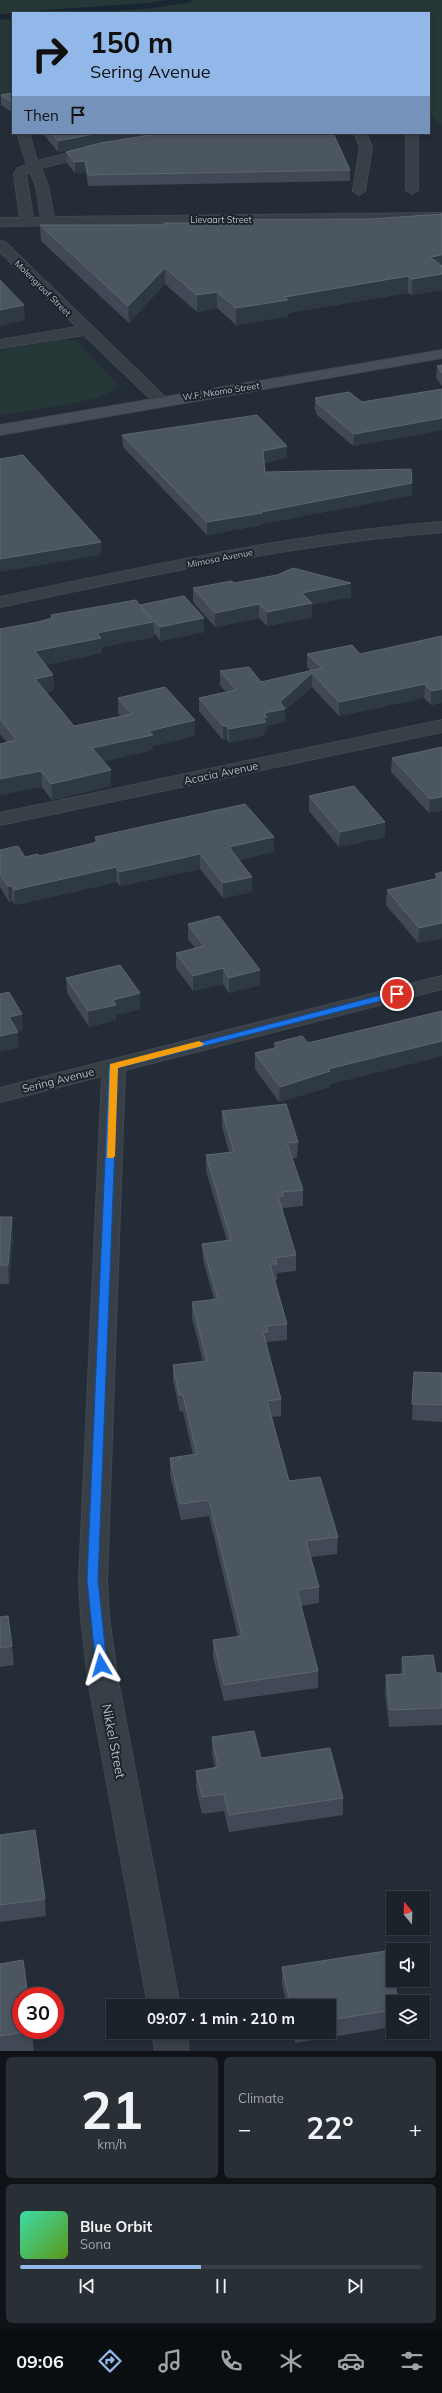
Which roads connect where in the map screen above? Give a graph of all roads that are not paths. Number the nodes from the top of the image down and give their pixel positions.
1 (23, 134) edge
2 (360, 134) edge
3 (412, 134) edge
4 (105, 149) edge
5 (35, 165) junction
6 (412, 190) dead end
7 (359, 191) dead end
8 (442, 217) edge
9 (27, 220) junction
10 (48, 220) junction
11 (0, 222) edge
12 (0, 245) edge
13 (86, 330) junction
14 (0, 344) edge
15 (442, 354) edge
16 (161, 401) junction
17 (0, 430) edge
18 (442, 527) edge
19 (0, 602) edge
20 (442, 726) edge
21 (0, 819) edge
22 (442, 982) edge
23 (114, 1066) junction
24 (0, 1095) edge
25 (163, 1999) edge
26 (170, 2039) edge
27 (172, 2051) edge

1 - 5 street
2 - 7 street
3 - 6 street
4 - 5 street
5 - 9 street
5 - 10 street
8 - 10 street, Lievaart Street
9 - 10 street, Lievaart Street
9 - 11 street, Lievaart Street
12 - 13 street, Molengraaf Street
13 - 14 street, Molengraaf Street
13 - 16 street, Molengraaf Street
15 - 16 main road, W.F. Nkomo Street
16 - 17 main road, W.F. Nkomo Street
18 - 19 street, Mimosa Avenue
20 - 21 street, Acacia Avenue
22 - 23 street, Sering Avenue
23 - 24 street, Sering Avenue
23 - 25 street, Nikkel Street
26 - 27 street

